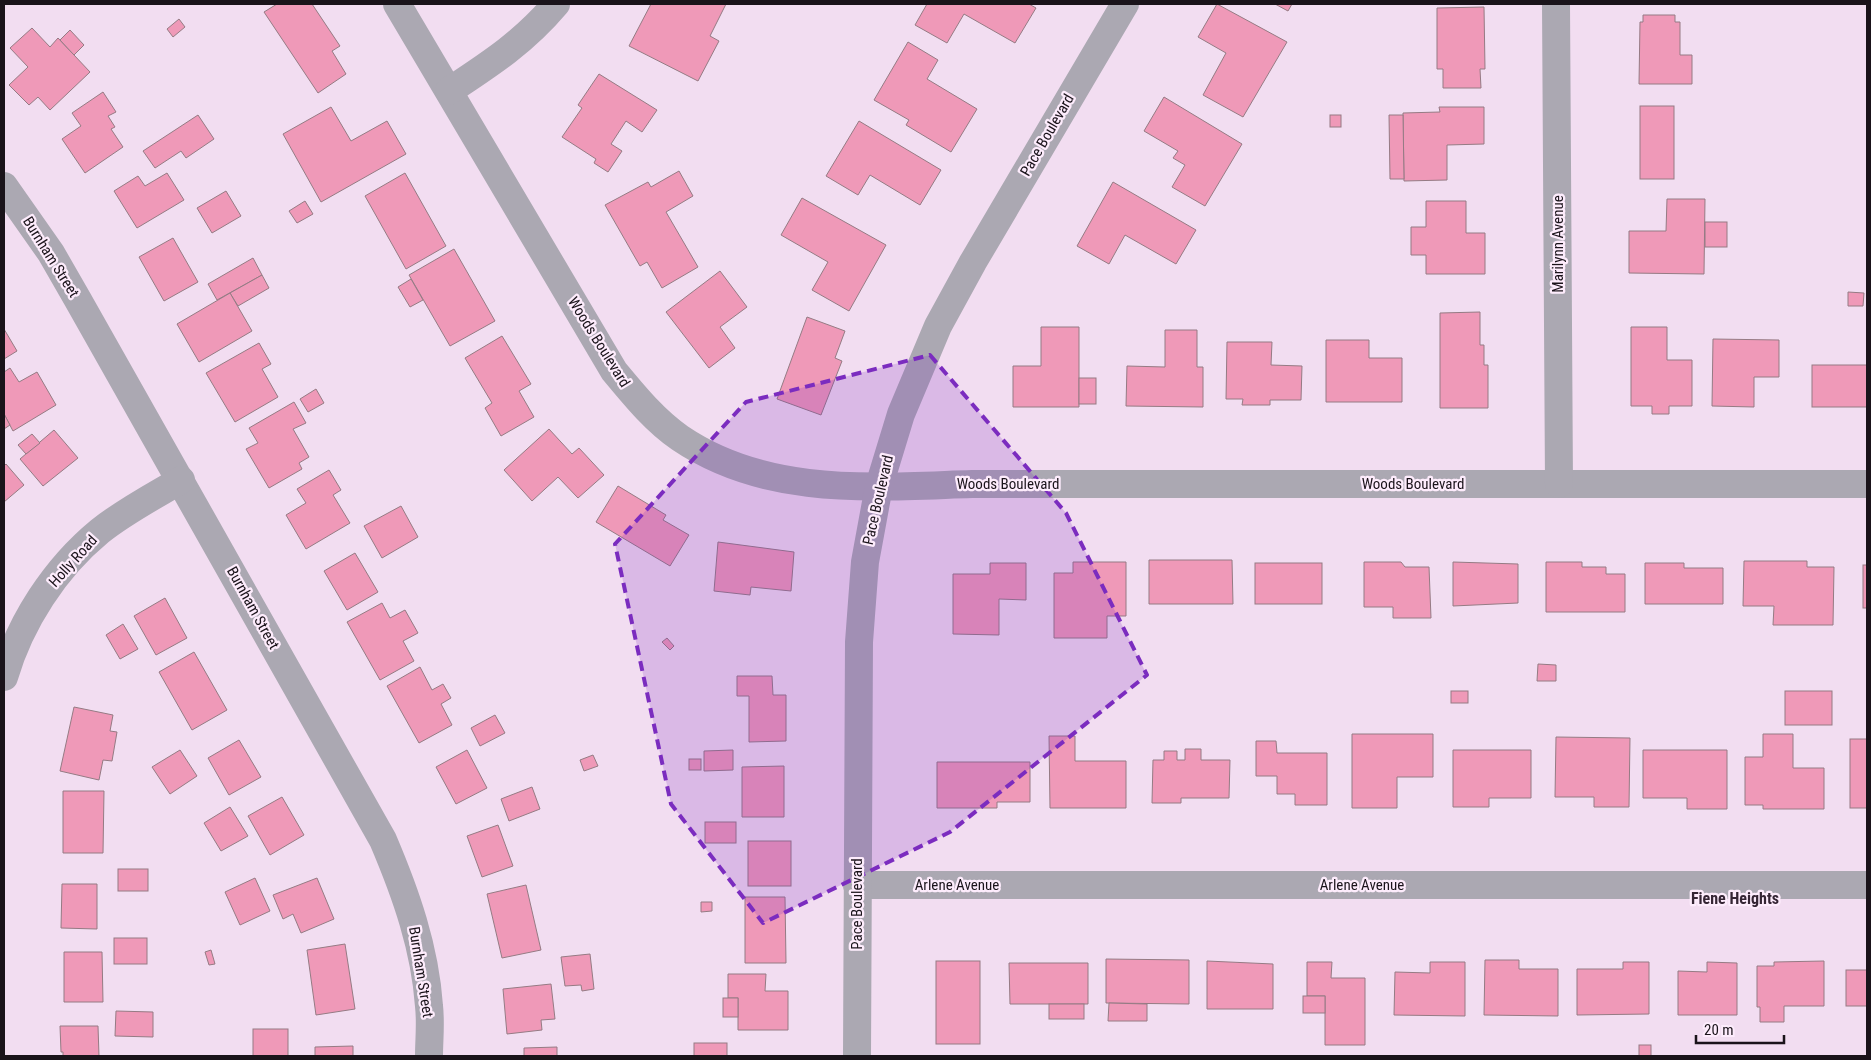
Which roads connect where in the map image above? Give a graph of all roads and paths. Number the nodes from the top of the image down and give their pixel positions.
1 (397, 4) edge
2 (556, 4) edge
3 (1125, 4) edge
4 (1556, 4) edge
5 (449, 91) junction
6 (4, 186) edge
7 (181, 480) junction
8 (1559, 484) junction
9 (1867, 484) edge
10 (879, 486) junction
11 (4, 677) edge
12 (1867, 885) edge
13 (857, 886) junction
14 (429, 1056) edge
15 (857, 1056) edge

1 - 5 street, Woods Boulevard
2 - 5 street
3 - 10 street, Pace Boulevard
4 - 8 street, Marilynn Avenue
5 - 10 street, Woods Boulevard
6 - 7 street, Burnham Street
7 - 11 street, Holly Road
7 - 14 street, Burnham Street
8 - 9 street, Woods Boulevard
8 - 10 street, Woods Boulevard
10 - 13 street, Pace Boulevard
12 - 13 street, Arlene Avenue
13 - 15 street, Pace Boulevard

